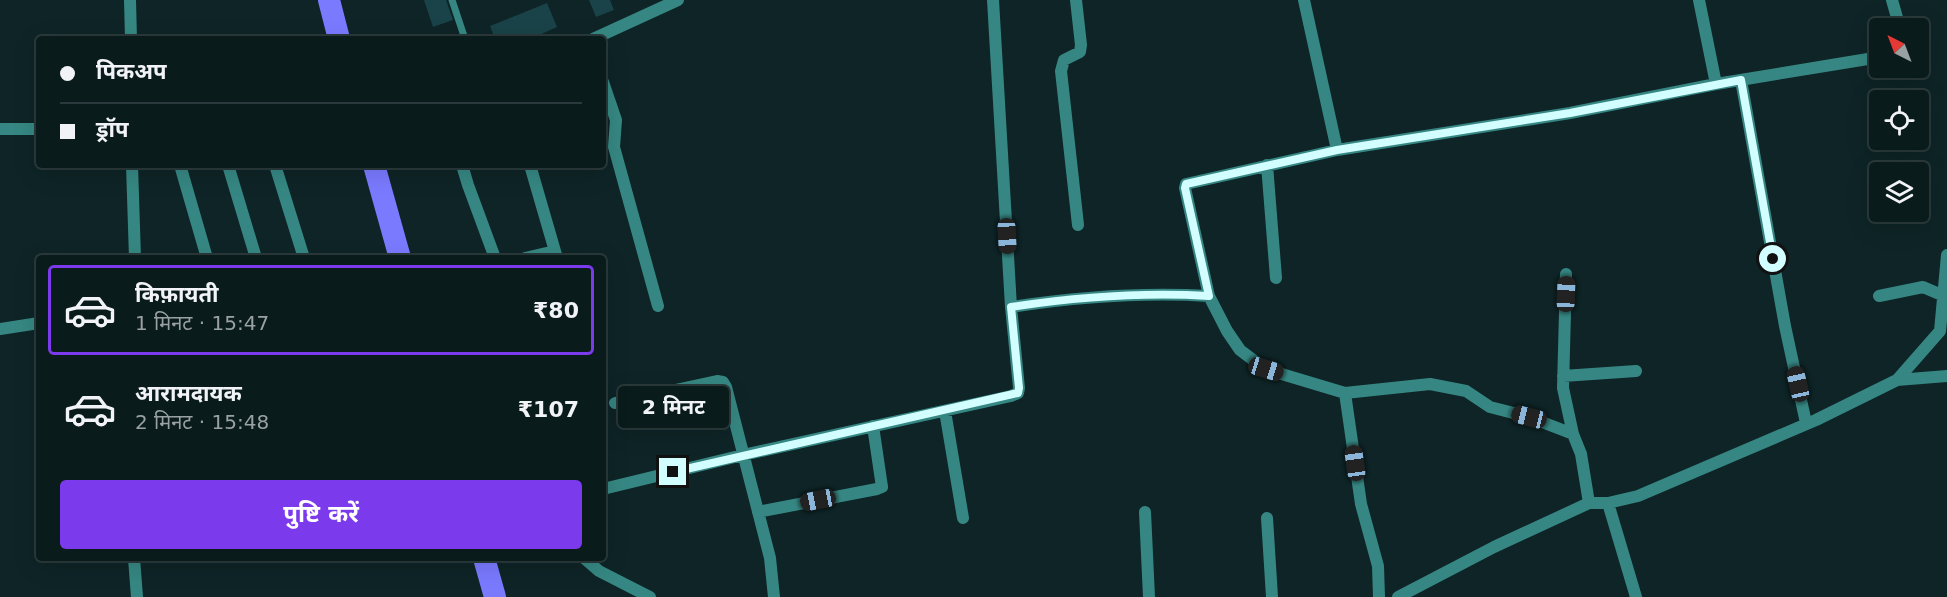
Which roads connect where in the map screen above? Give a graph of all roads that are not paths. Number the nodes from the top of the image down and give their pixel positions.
1 (130, 0) edge
2 (329, 0) edge
3 (452, 0) edge
4 (678, 0) edge
5 (993, 0) edge
6 (1076, 0) edge
7 (1304, 0) edge
8 (1699, 0) edge
9 (1892, 0) edge
10 (1897, 18) edge
11 (131, 36) edge
12 (338, 36) edge
13 (464, 36) edge
14 (600, 36) edge
15 (1869, 59) edge
16 (1741, 80) junction
17 (1716, 84) junction
18 (606, 91) edge
19 (0, 129) edge
20 (36, 129) edge
21 (1337, 150) junction
22 (1267, 165) junction
23 (132, 168) edge
24 (181, 168) edge
25 (229, 168) edge
26 (276, 168) edge
27 (375, 168) edge
28 (463, 168) edge
29 (531, 168) edge
30 (1078, 225) dead end
31 (556, 254) edge
32 (135, 255) edge
33 (206, 255) edge
34 (255, 255) edge
35 (303, 255) edge
36 (399, 255) edge
37 (494, 255) edge
38 (1947, 255) edge
39 (1566, 274) dead end
40 (1276, 278) dead end
41 (1209, 296) junction
42 (1879, 296) dead end
43 (1944, 296) junction
44 (658, 306) dead end
45 (1011, 307) junction
46 (36, 323) edge
47 (0, 329) edge
48 (1636, 371) dead end
49 (1563, 376) junction
50 (1947, 376) edge
51 (1897, 380) junction
52 (1345, 393) junction
53 (615, 403) dead end
54 (945, 411) junction
55 (1806, 423) junction
56 (873, 426) junction
57 (1574, 434) junction
58 (742, 455) junction
59 (606, 488) edge
60 (1589, 503) junction
61 (1608, 503) junction
62 (758, 512) junction
63 (1145, 512) dead end
64 (963, 518) dead end
65 (1267, 518) dead end
66 (134, 561) edge
67 (485, 561) edge
68 (587, 561) edge
69 (645, 596) edge
70 (137, 597) edge
71 (495, 597) edge
72 (774, 597) edge
73 (1149, 597) edge
74 (1272, 597) edge
75 (1379, 597) edge
76 (1398, 597) edge
77 (1636, 597) edge

1 - 11 street
2 - 12 highway
3 - 13 lane
4 - 14 street
5 - 45 street
6 - 30 street
7 - 21 street
8 - 17 street
9 - 10 street
15 - 16 street
16 - 17 street
16 - 55 street
17 - 21 street
18 - 44 street
19 - 20 street
21 - 22 street
22 - 40 street
22 - 41 street
23 - 32 street
24 - 33 street
25 - 34 street
26 - 35 street
27 - 36 highway
28 - 37 street
29 - 31 street
38 - 43 street
39 - 49 street
41 - 45 street
41 - 52 street
42 - 43 street
43 - 51 street
45 - 54 street
46 - 47 street
48 - 49 street
49 - 57 street
50 - 51 street
51 - 55 street
52 - 57 street
52 - 75 street
53 - 58 street
54 - 56 street
54 - 64 street
55 - 61 street
56 - 58 street
56 - 62 street
57 - 60 street
58 - 59 street
58 - 62 street
60 - 61 street
60 - 76 street
61 - 77 street
62 - 72 street
63 - 73 street
65 - 74 street
66 - 70 street
67 - 71 highway
68 - 69 street

